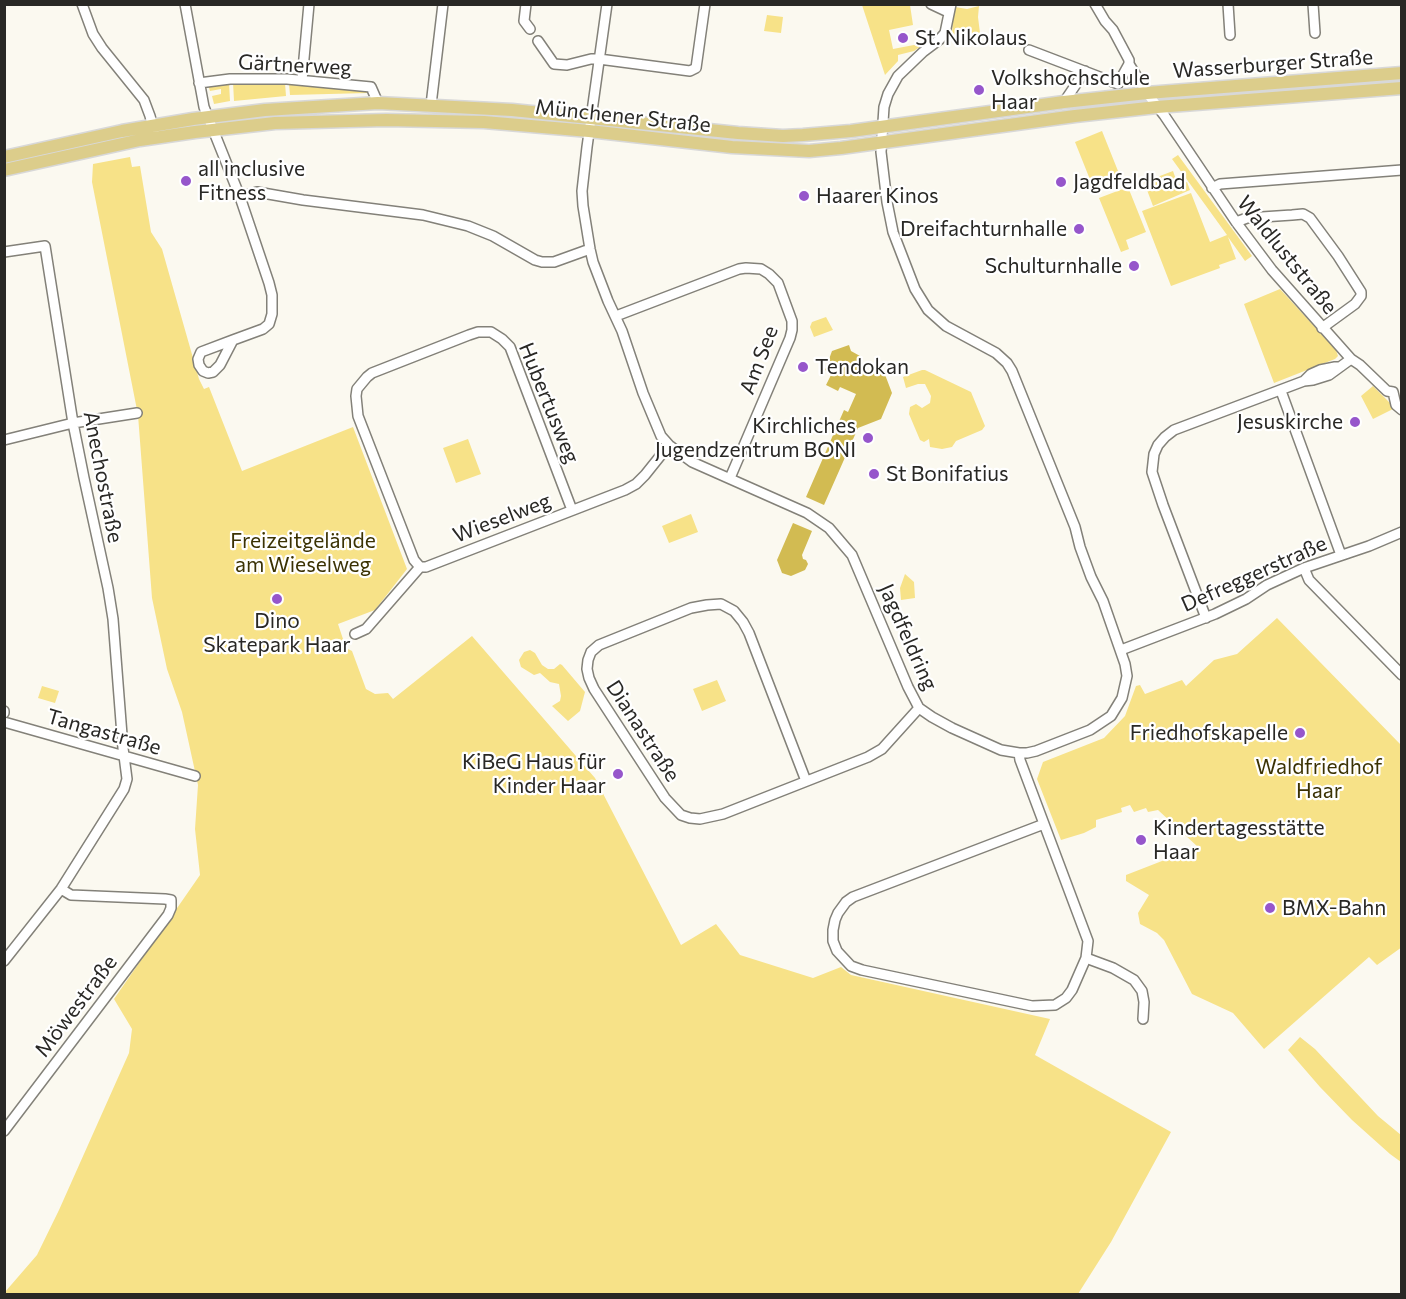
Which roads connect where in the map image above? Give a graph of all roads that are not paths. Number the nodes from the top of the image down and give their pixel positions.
1 (82, 4) edge
2 (185, 4) edge
3 (309, 4) edge
4 (443, 4) edge
5 (526, 4) edge
6 (608, 4) edge
7 (705, 4) edge
8 (931, 4) edge
9 (1095, 4) edge
10 (1228, 4) edge
11 (1313, 4) edge
12 (949, 8) edge
13 (530, 29) dead end
14 (1315, 33) dead end
15 (1230, 35) dead end
16 (538, 40) dead end
17 (1029, 50) dead end
18 (599, 59) junction
19 (1129, 64) junction
20 (1085, 71) junction
21 (1401, 73) edge
22 (302, 80) junction
23 (199, 83) junction
24 (1401, 88) edge
25 (1119, 90) junction
26 (1147, 93) junction
27 (1064, 102) junction
28 (378, 103) junction
29 (431, 105) junction
30 (1157, 107) junction
31 (591, 117) junction
32 (211, 123) junction
33 (883, 127) junction
34 (589, 131) junction
35 (154, 132) junction
36 (881, 142) junction
37 (84, 146) junction
38 (4, 157) edge
39 (4, 170) edge
40 (1401, 170) edge
41 (1212, 188) junction
42 (240, 196) junction
43 (1236, 222) junction
44 (590, 249) junction
45 (4, 252) edge
46 (616, 316) junction
47 (1322, 328) junction
48 (233, 340) dead end
49 (1351, 359) junction
50 (1281, 391) junction
51 (1397, 391) edge
52 (1401, 410) edge
53 (137, 413) dead end
54 (73, 423) junction
55 (4, 440) edge
56 (669, 445) junction
57 (730, 478) junction
58 (572, 510) junction
59 (1401, 532) edge
60 (1341, 555) junction
61 (420, 567) junction
62 (1304, 568) junction
63 (1206, 618) junction
64 (355, 634) dead end
65 (1121, 650) junction
66 (1401, 675) edge
67 (920, 708) junction
68 (4, 722) edge
69 (1019, 753) junction
70 (124, 757) junction
71 (195, 776) dead end
72 (806, 781) junction
73 (1044, 824) junction
74 (61, 889) junction
75 (1086, 958) junction
76 (4, 961) edge
77 (1143, 1019) dead end
78 (4, 1131) edge

1 - 35 street
2 - 23 street
3 - 22 street
4 - 29 street
5 - 13 street
6 - 18 street, Jagdfeldring
7 - 18 street
8 - 12 street
9 - 19 street, Waldluststraße
10 - 15 street
11 - 14 street
12 - 33 street, Jagdfeldring
16 - 18 street
17 - 20 street
18 - 31 street, Jagdfeldring
19 - 25 street
19 - 26 street, Waldluststraße
20 - 25 street
20 - 27 street
21 - 26 main road, Wasserburger Straße
22 - 23 street, Gärtnerweg
22 - 28 street, Gärtnerweg
23 - 32 street
24 - 30 main road, Wasserburger Straße
25 - 26 main road, Münchener Straße
25 - 27 main road, Münchener Straße
26 - 30 street, Waldluststraße
27 - 33 main road, Münchener Straße
28 - 29 main road, Münchener Straße
28 - 32 main road, Münchener Straße
29 - 31 main road, Münchener Straße
30 - 36 main road, Münchener Straße
30 - 41 street, Waldluststraße
31 - 33 main road, Münchener Straße
31 - 34 street, Jagdfeldring
32 - 34 main road, Münchener Straße
32 - 35 main road, Münchener Straße
32 - 42 street
33 - 36 street, Jagdfeldring
34 - 36 main road, Münchener Straße
34 - 44 street, Jagdfeldring
35 - 37 main road, Münchener Straße
36 - 65 street, Jagdfeldring
37 - 38 main road
37 - 39 main road
40 - 41 street
41 - 43 street, Waldluststraße
42 - 44 street
42 - 48 street
43 - 47 street, Waldluststraße
43 - 47 street
44 - 46 street, Jagdfeldring
45 - 54 street, Anechostraße
46 - 56 street, Jagdfeldring
46 - 57 street, Am See
47 - 49 street, Waldluststraße
49 - 50 street
49 - 51 street, Waldluststraße
50 - 60 street
50 - 63 street
51 - 52 street, Waldluststraße
53 - 54 street
54 - 55 street
54 - 70 street, Anechostraße
56 - 57 street, Jagdfeldring
56 - 58 street, Wieselweg
57 - 67 street, Jagdfeldring
58 - 61 street, Wieselweg
58 - 61 street, Hubertusweg
59 - 60 street, Defreggerstraße
60 - 62 street, Defreggerstraße
61 - 64 street
62 - 63 street, Defreggerstraße
62 - 66 street
63 - 65 street, Defreggerstraße
65 - 69 street, Jagdfeldring
67 - 69 street, Jagdfeldring
67 - 72 street, Dianastraße
68 - 70 street, Tangastraße
69 - 73 street
70 - 71 street, Tangastraße
70 - 74 street, Anechostraße
72 - 72 street, Dianastraße
73 - 75 street
73 - 75 street
74 - 76 street, Anechostraße
74 - 78 street, Möwestraße
75 - 77 street

